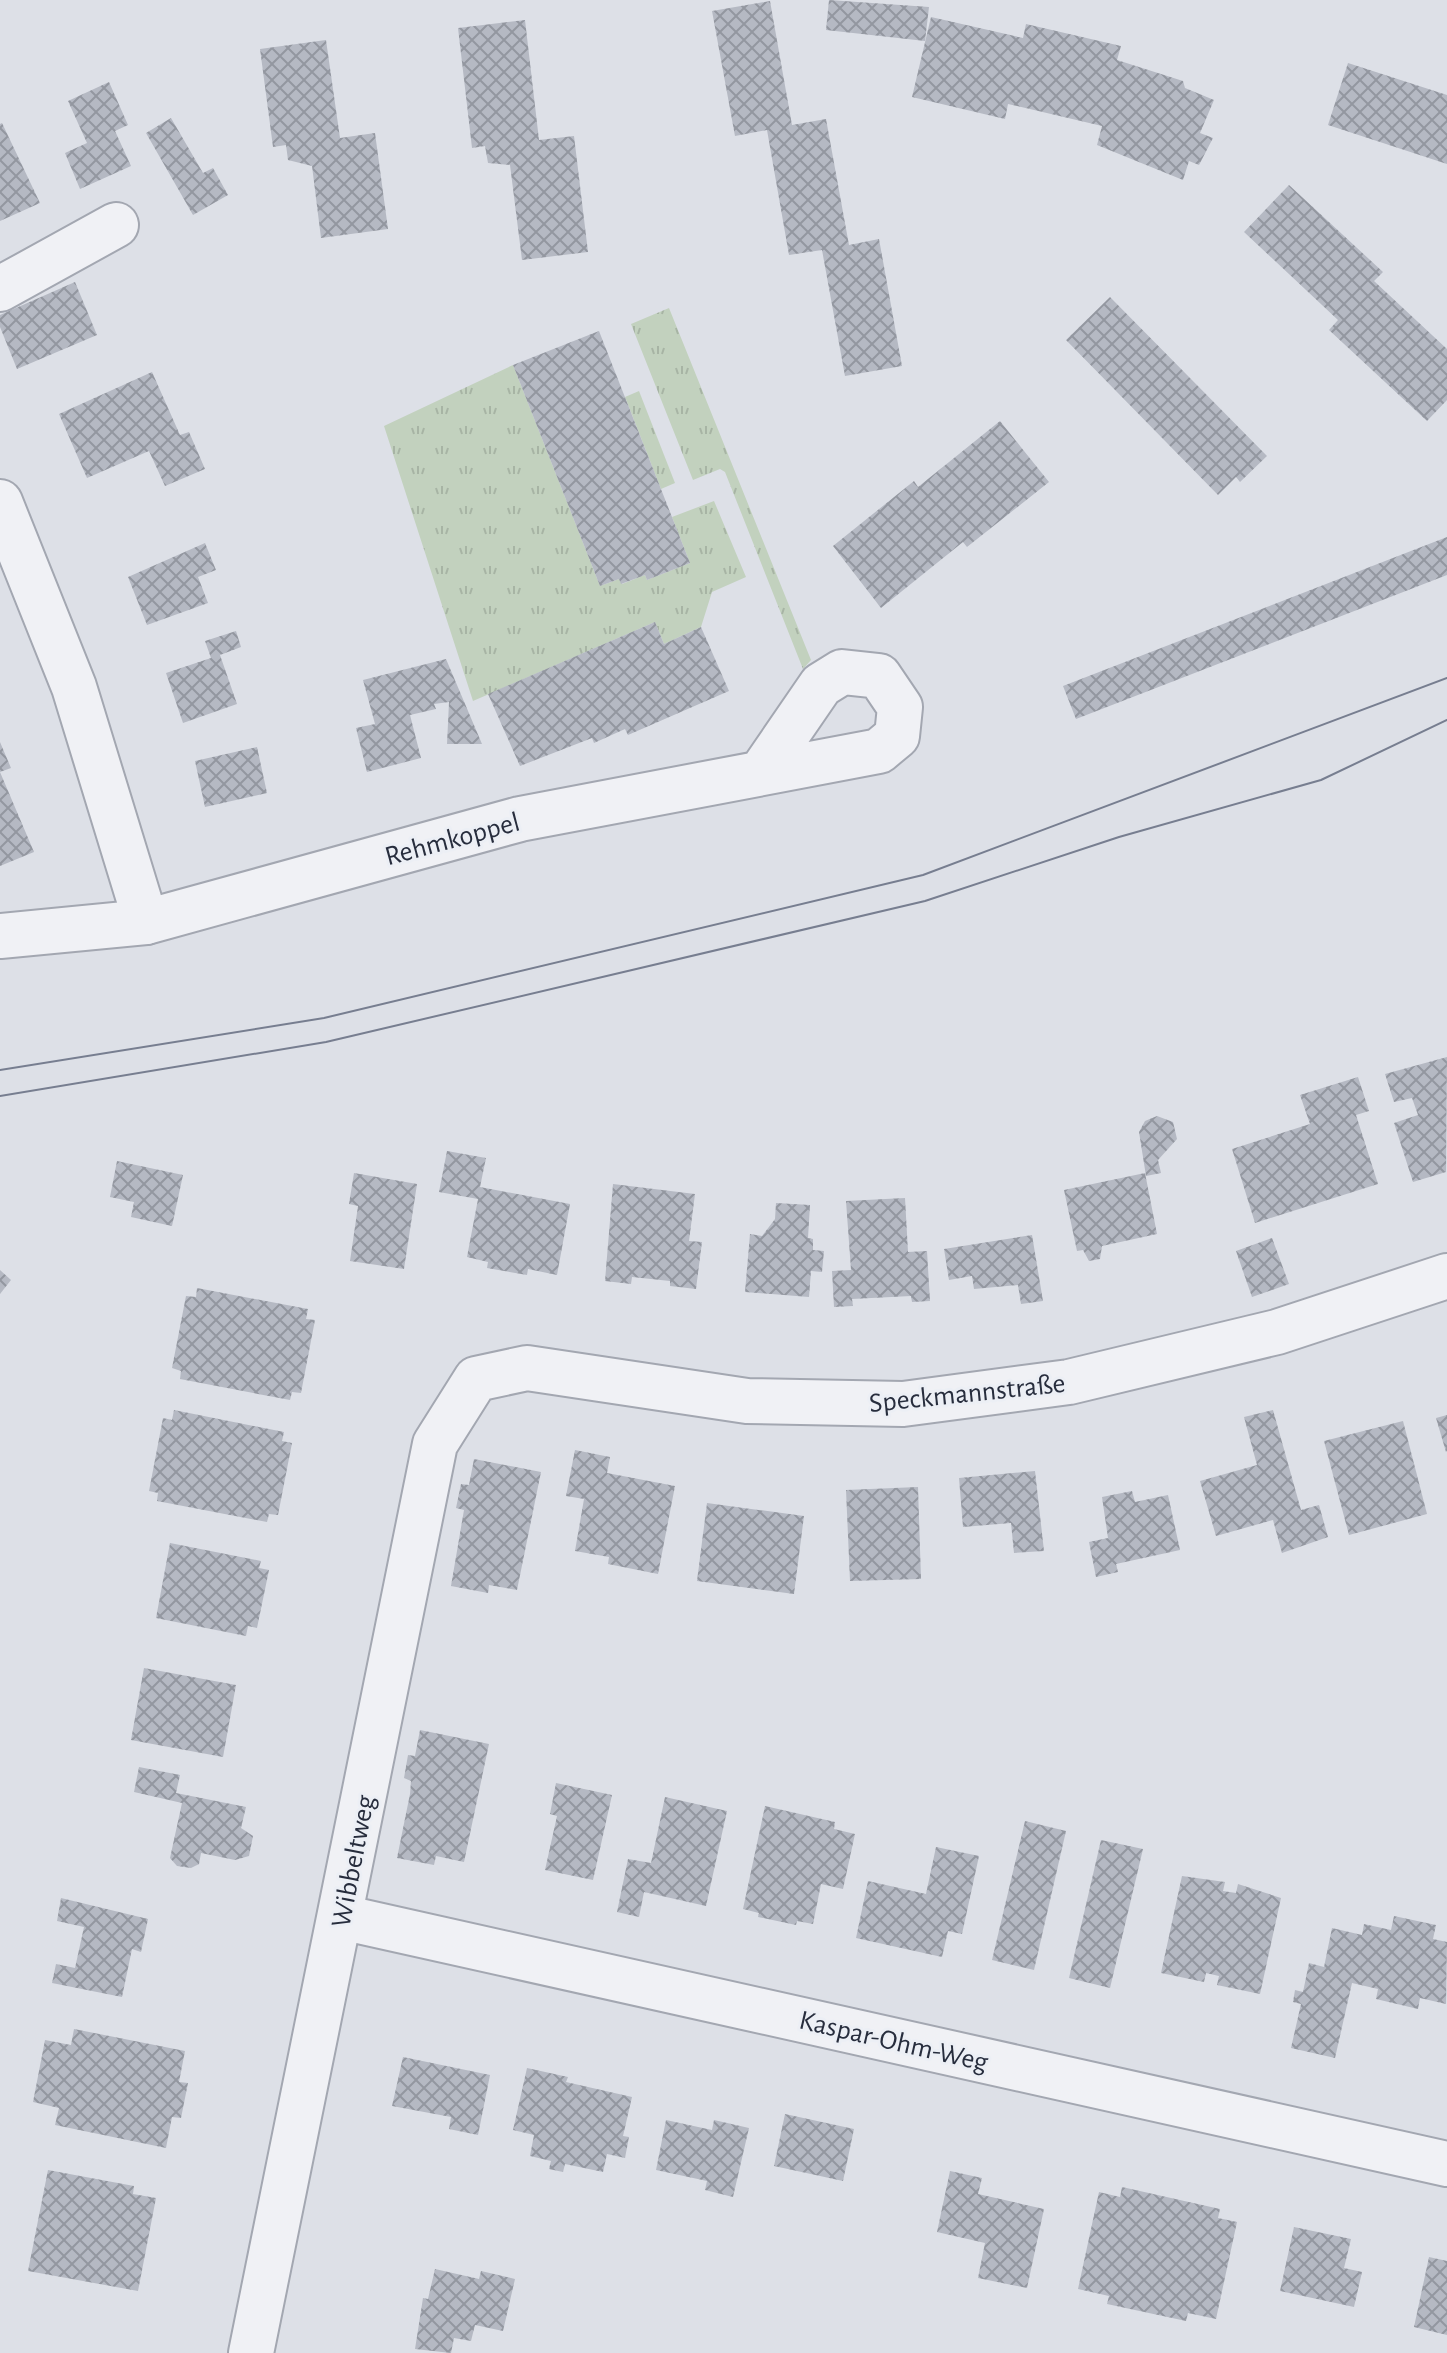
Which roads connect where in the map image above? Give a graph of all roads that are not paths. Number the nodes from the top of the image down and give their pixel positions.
1 (116, 225) dead end
2 (0, 289) edge
3 (0, 502) edge
4 (762, 771) dead end
5 (146, 922) junction
6 (0, 936) edge
7 (1447, 1276) edge
8 (476, 1379) joint
9 (341, 1917) junction
10 (1447, 2164) edge
11 (251, 2353) edge

1 - 2 street
3 - 5 street
4 - 5 street, Rehmkoppel
5 - 6 street, Rehmkoppel
7 - 8 street, Speckmannstraße
8 - 9 street, Wibbeltweg
9 - 10 street, Kaspar-Ohm-Weg
9 - 11 street, Wibbeltweg

